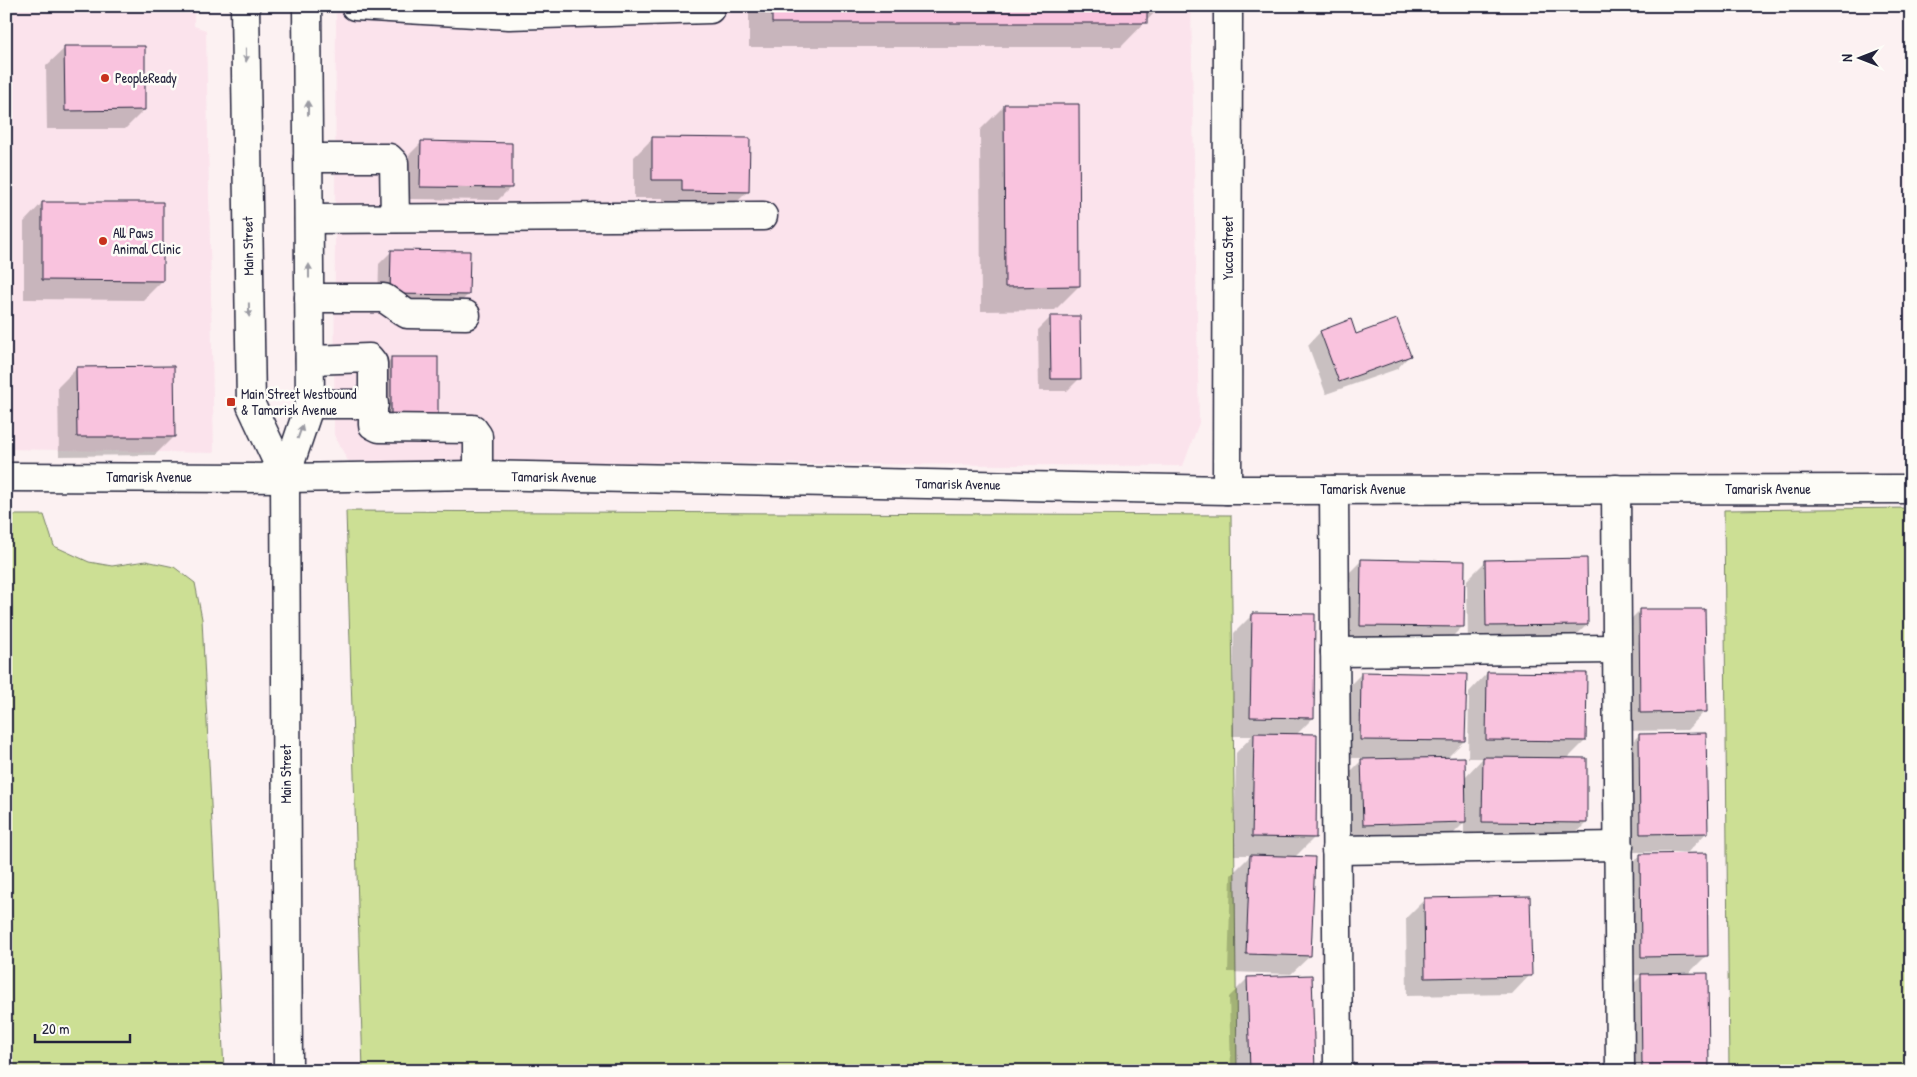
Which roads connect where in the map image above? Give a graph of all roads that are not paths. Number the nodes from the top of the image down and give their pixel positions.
1 (245, 6) edge
2 (307, 6) edge
3 (355, 6) edge
4 (1228, 6) edge
5 (710, 9) dead end
6 (308, 158) junction
7 (763, 216) dead end
8 (309, 218) junction
9 (395, 218) junction
10 (310, 298) junction
11 (466, 315) dead end
12 (310, 360) junction
13 (310, 404) junction
14 (374, 404) junction
15 (478, 475) junction
16 (6, 477) edge
17 (285, 478) junction
18 (1616, 489) junction
19 (1911, 489) edge
20 (1227, 490) junction
21 (1334, 490) junction
22 (1617, 649) junction
23 (1335, 652) junction
24 (1619, 846) junction
25 (1336, 850) junction
26 (288, 1071) edge
27 (1338, 1071) edge
28 (1620, 1071) edge

1 -> 17 street, Main Street
6 -> 2 street, Main Street
3 - 5 street
4 - 20 street, Yucca Street
6 - 8 street, Main Street
6 - 9 street
7 - 9 street
8 - 9 street
10 -> 8 street, Main Street
10 - 11 street
10 - 12 street, Main Street
12 - 13 street, Main Street
12 - 14 street
13 - 14 street
17 -> 13 street, Main Street
14 - 15 street
15 - 17 street, Tamarisk Avenue
15 - 20 street, Tamarisk Avenue
16 - 17 street, Tamarisk Avenue
17 - 26 street, Main Street
18 - 19 street, Tamarisk Avenue
18 - 21 street, Tamarisk Avenue
18 - 22 street
20 - 21 street, Tamarisk Avenue
21 - 23 street
22 - 23 street
22 - 24 street
23 - 25 street
24 - 25 street
24 - 28 street
25 - 27 street

